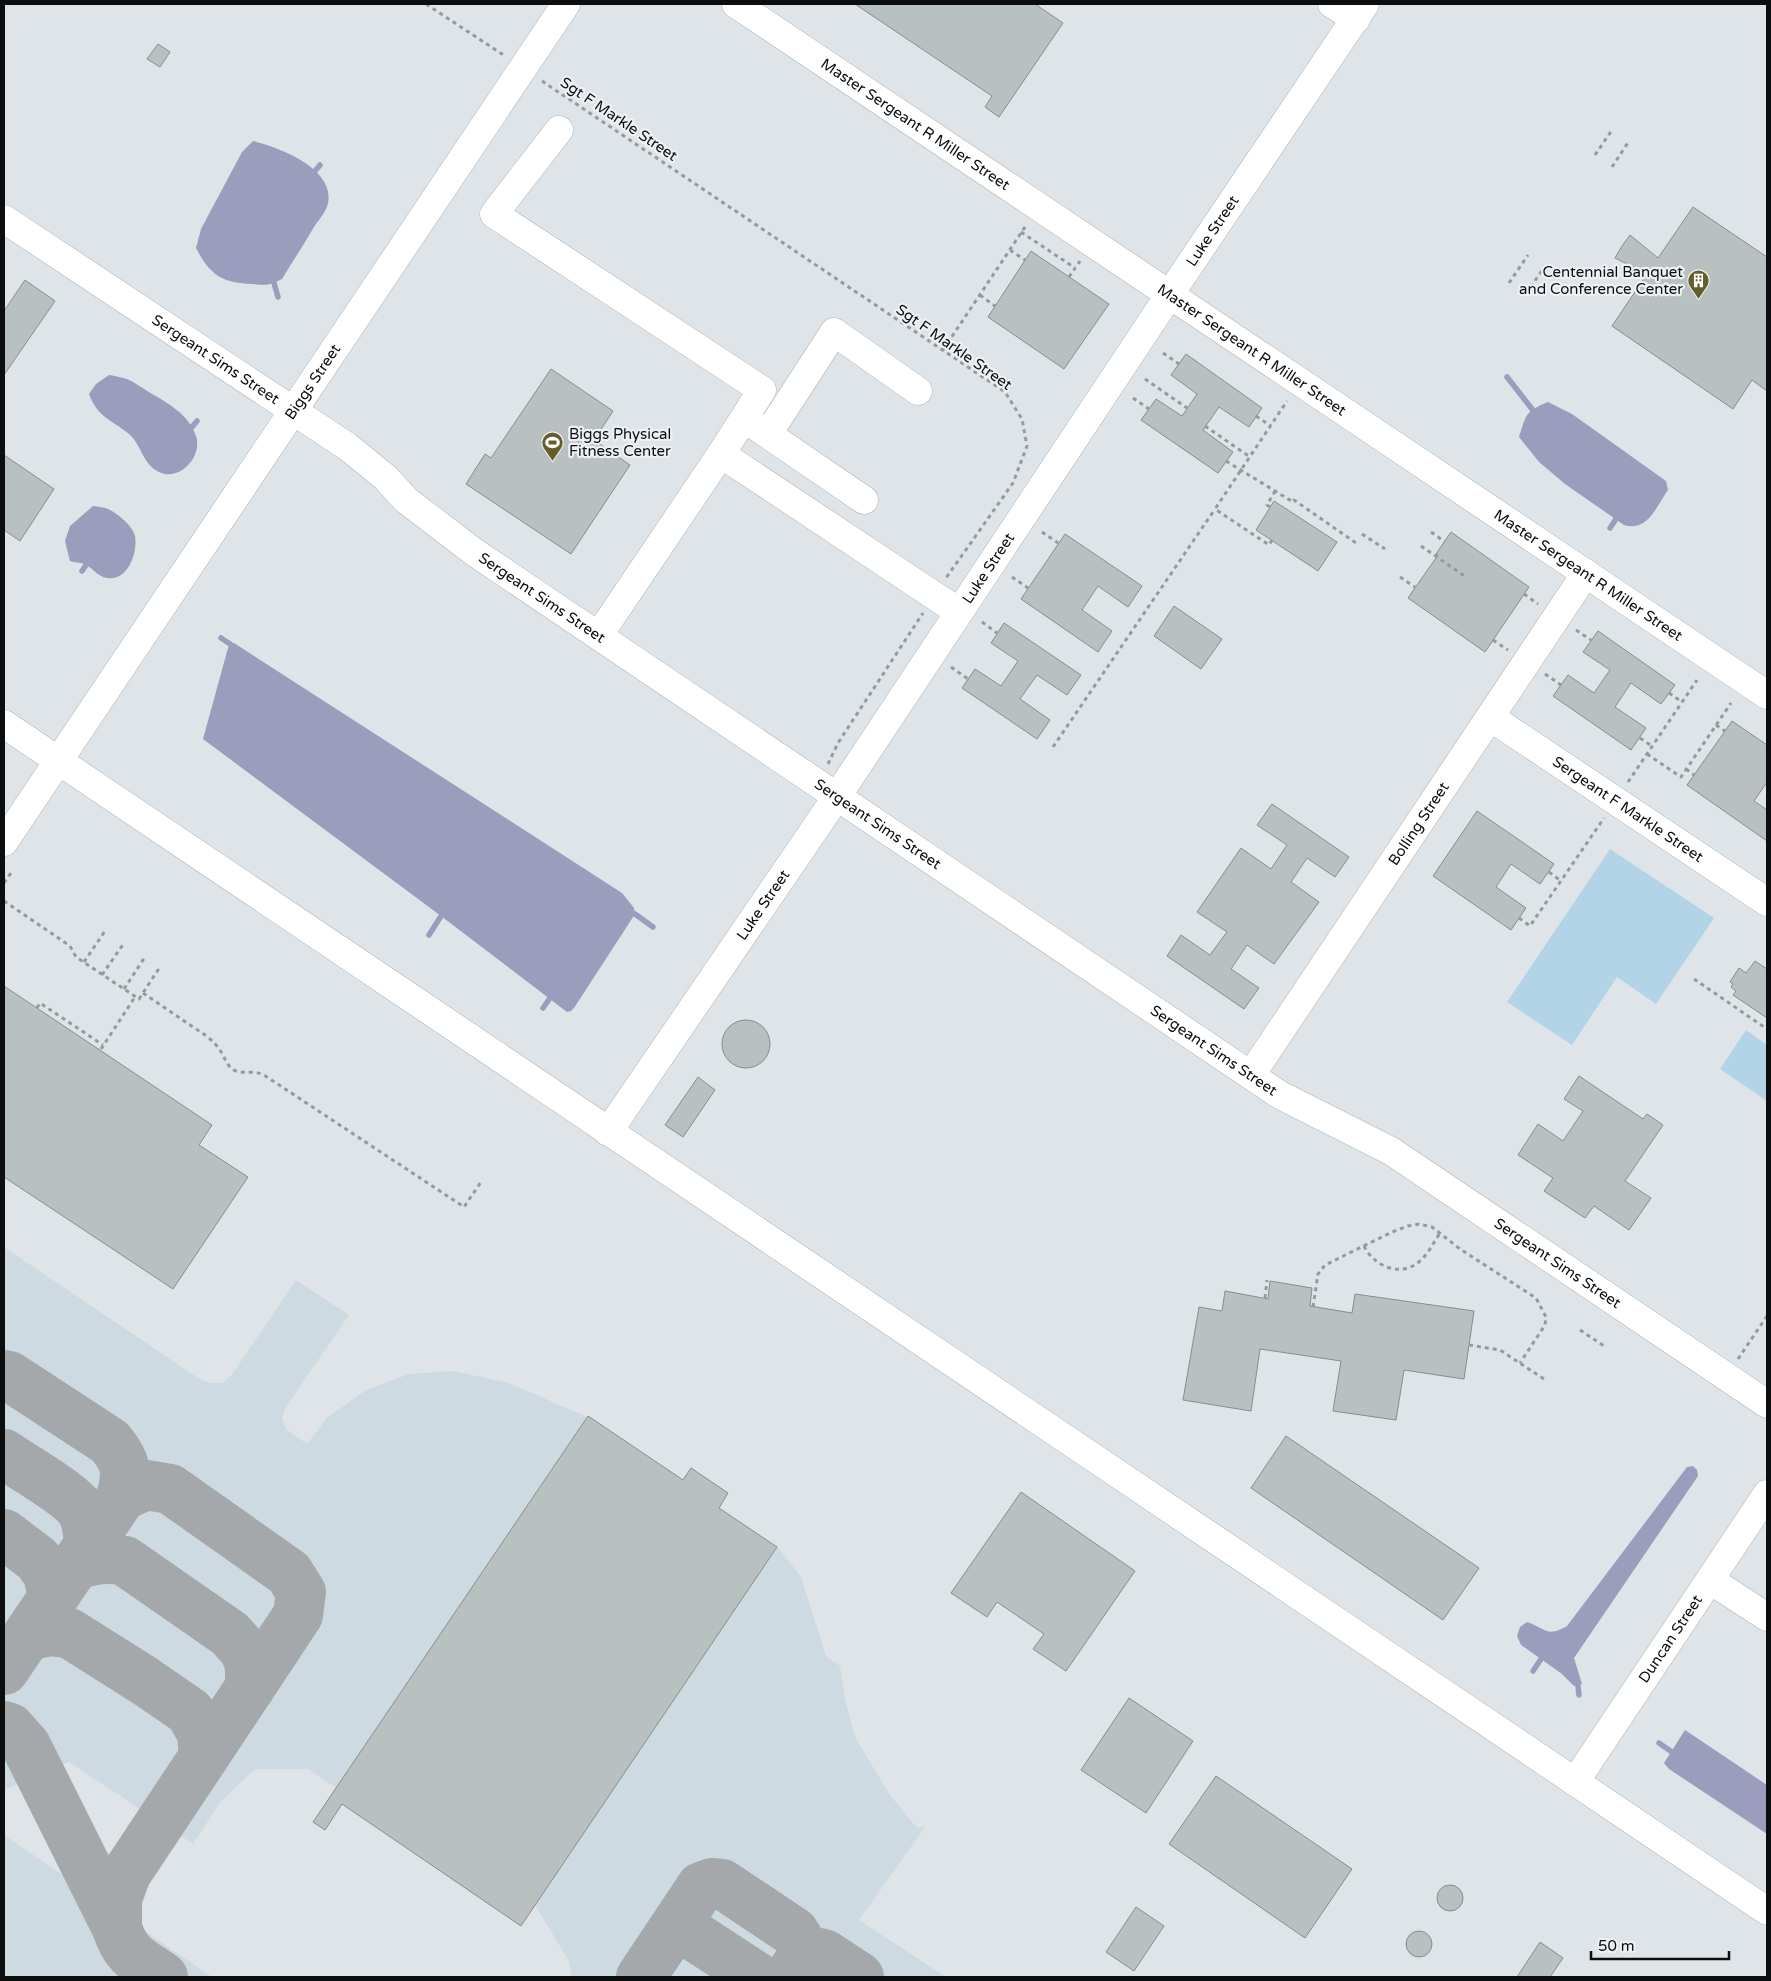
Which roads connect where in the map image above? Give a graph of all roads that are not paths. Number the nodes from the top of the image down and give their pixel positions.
1 (566, 4) edge
2 (736, 4) edge
3 (1332, 4) edge
4 (1361, 11) edge
5 (559, 130) dead end
6 (4, 219) edge
7 (1170, 294) junction
8 (918, 391) dead end
9 (294, 411) junction
10 (744, 418) junction
11 (768, 434) junction
12 (721, 454) junction
13 (864, 500) dead end
14 (1586, 573) junction
15 (970, 617) junction
16 (599, 636) junction
17 (1767, 695) edge
18 (1490, 717) junction
19 (4, 724) edge
20 (58, 761) junction
21 (828, 788) junction
22 (4, 842) edge
23 (1767, 902) edge
24 (1251, 1075) junction
25 (608, 1132) junction
26 (1767, 1404) edge
27 (1767, 1494) edge
28 (1710, 1580) junction
29 (1767, 1617) edge
30 (1575, 1782) junction
31 (1767, 1911) edge

1 - 9 street, Biggs Street
2 - 7 street, Master Sergeant R Miller Street
3 - 4 street
4 - 7 street, Luke Street
5 - 10 street
6 - 9 street, Sergeant Sims Street
7 - 14 street, Master Sergeant R Miller Street
7 - 15 street, Luke Street
8 - 11 street
9 - 16 street, Sergeant Sims Street
9 - 20 street, Biggs Street
10 - 11 street
10 - 12 street
11 - 13 street
12 - 15 street
12 - 16 street
14 - 17 street, Master Sergeant R Miller Street
14 - 18 street, Bolling Street
15 - 21 street, Luke Street
16 - 21 street, Sergeant Sims Street
18 - 23 street, Sergeant F Markle Street
18 - 24 street, Bolling Street
19 - 20 street
20 - 22 street, Biggs Street
20 - 25 street
21 - 24 street, Sergeant Sims Street
21 - 25 street, Luke Street
24 - 26 street, Sergeant Sims Street
25 - 30 street
27 - 28 street, Duncan Street
28 - 29 street
28 - 30 street, Duncan Street
30 - 31 street

